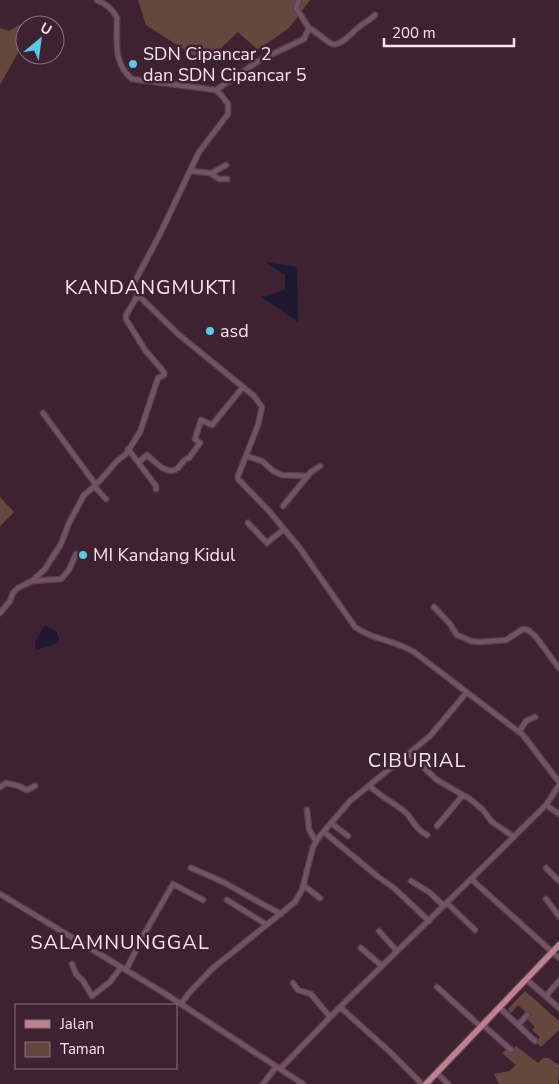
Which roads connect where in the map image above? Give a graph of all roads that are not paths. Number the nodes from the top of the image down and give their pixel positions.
1 (97, 0) edge
2 (299, 0) edge
3 (375, 15) dead end
4 (309, 28) junction
5 (216, 90) junction
6 (226, 165) dead end
7 (190, 171) junction
8 (212, 174) junction
9 (226, 180) dead end
10 (138, 295) junction
11 (243, 387) junction
12 (43, 413) dead end
13 (128, 449) junction
14 (246, 456) junction
15 (139, 462) junction
16 (320, 466) dead end
17 (308, 476) junction
18 (95, 486) junction
19 (156, 489) dead end
20 (106, 499) dead end
21 (283, 506) dead end
22 (248, 523) dead end
23 (284, 529) junction
24 (76, 554) dead end
25 (32, 581) junction
26 (434, 607) dead end
27 (0, 613) edge
28 (559, 668) edge
29 (467, 692) junction
30 (535, 717) dead end
31 (519, 732) junction
32 (410, 754) junction
33 (559, 784) edge
34 (35, 786) dead end
35 (370, 786) junction
36 (0, 788) edge
37 (463, 795) junction
38 (546, 805) junction
39 (307, 810) dead end
40 (559, 814) edge
41 (331, 823) junction
42 (437, 826) dead end
43 (324, 832) junction
44 (427, 835) dead end
45 (348, 836) dead end
46 (514, 837) junction
47 (316, 842) junction
48 (191, 868) dead end
49 (546, 868) dead end
50 (471, 879) junction
51 (411, 881) dead end
52 (559, 881) edge
53 (303, 885) junction
54 (0, 894) edge
55 (320, 898) dead end
56 (546, 899) dead end
57 (203, 900) dead end
58 (227, 900) dead end
59 (446, 904) junction
60 (281, 914) junction
61 (559, 916) edge
62 (429, 921) junction
63 (267, 925) junction
64 (475, 930) dead end
65 (379, 931) dead end
66 (559, 945) edge
67 (361, 948) dead end
68 (397, 951) junction
69 (553, 952) junction
70 (559, 958) edge
71 (72, 964) dead end
72 (382, 966) junction
73 (121, 967) junction
74 (126, 970) junction
75 (527, 980) junction
76 (559, 981) edge
77 (293, 983) dead end
78 (437, 988) dead end
79 (546, 996) junction
80 (181, 1004) junction
81 (340, 1007) junction
82 (500, 1008) junction
83 (559, 1008) edge
84 (527, 1015) dead end
85 (330, 1017) junction
86 (518, 1025) junction
87 (482, 1026) junction
88 (535, 1041) dead end
89 (511, 1050) dead end
90 (278, 1068) junction
91 (437, 1073) junction
92 (263, 1084) edge
93 (303, 1084) edge
94 (422, 1084) edge
95 (426, 1084) edge
96 (448, 1084) edge

1 - 5 street
2 - 4 street
3 - 4 street
4 - 5 street
5 - 7 street
6 - 8 street
7 - 8 street
7 - 10 street
8 - 9 street
10 - 11 street
10 - 13 street
11 - 14 street
11 - 15 street
12 - 18 street
13 - 15 street
13 - 18 street
14 - 17 street
14 - 23 street
15 - 19 street
16 - 17 street
17 - 21 street
18 - 20 street
18 - 25 street
22 - 23 street
23 - 29 street
24 - 25 street
25 - 27 street
26 - 28 street
29 - 31 street
29 - 32 street
30 - 31 street
31 - 33 street
32 - 35 street
32 - 37 street
33 - 38 street
34 - 36 street
35 - 41 street
35 - 44 street
37 - 42 street
37 - 46 street
38 - 40 street
38 - 46 street
39 - 47 street
41 - 43 street
41 - 45 street
43 - 47 street
43 - 62 street
46 - 50 street
47 - 53 street
48 - 60 street
49 - 52 street
50 - 59 street
50 - 69 street
51 - 59 street
53 - 55 street
53 - 60 street
54 - 73 street
56 - 61 street
57 - 74 street
58 - 63 street
59 - 62 street
59 - 64 street
60 - 63 street
62 - 68 street
63 - 80 street
65 - 68 street
66 - 69 main road
67 - 72 street
68 - 72 street
69 - 70 street
69 - 75 main road
71 - 73 street
72 - 81 street
73 - 74 street
74 - 80 street
75 - 79 street
75 - 82 main road
76 - 79 street
77 - 85 street
78 - 87 street
79 - 83 street
80 - 90 street
81 - 85 street
81 - 94 street
82 - 86 street
82 - 87 main road
84 - 86 street
85 - 90 street
86 - 88 street
87 - 89 street
87 - 91 main road
90 - 92 street
90 - 93 street
91 - 95 main road
91 - 96 street

